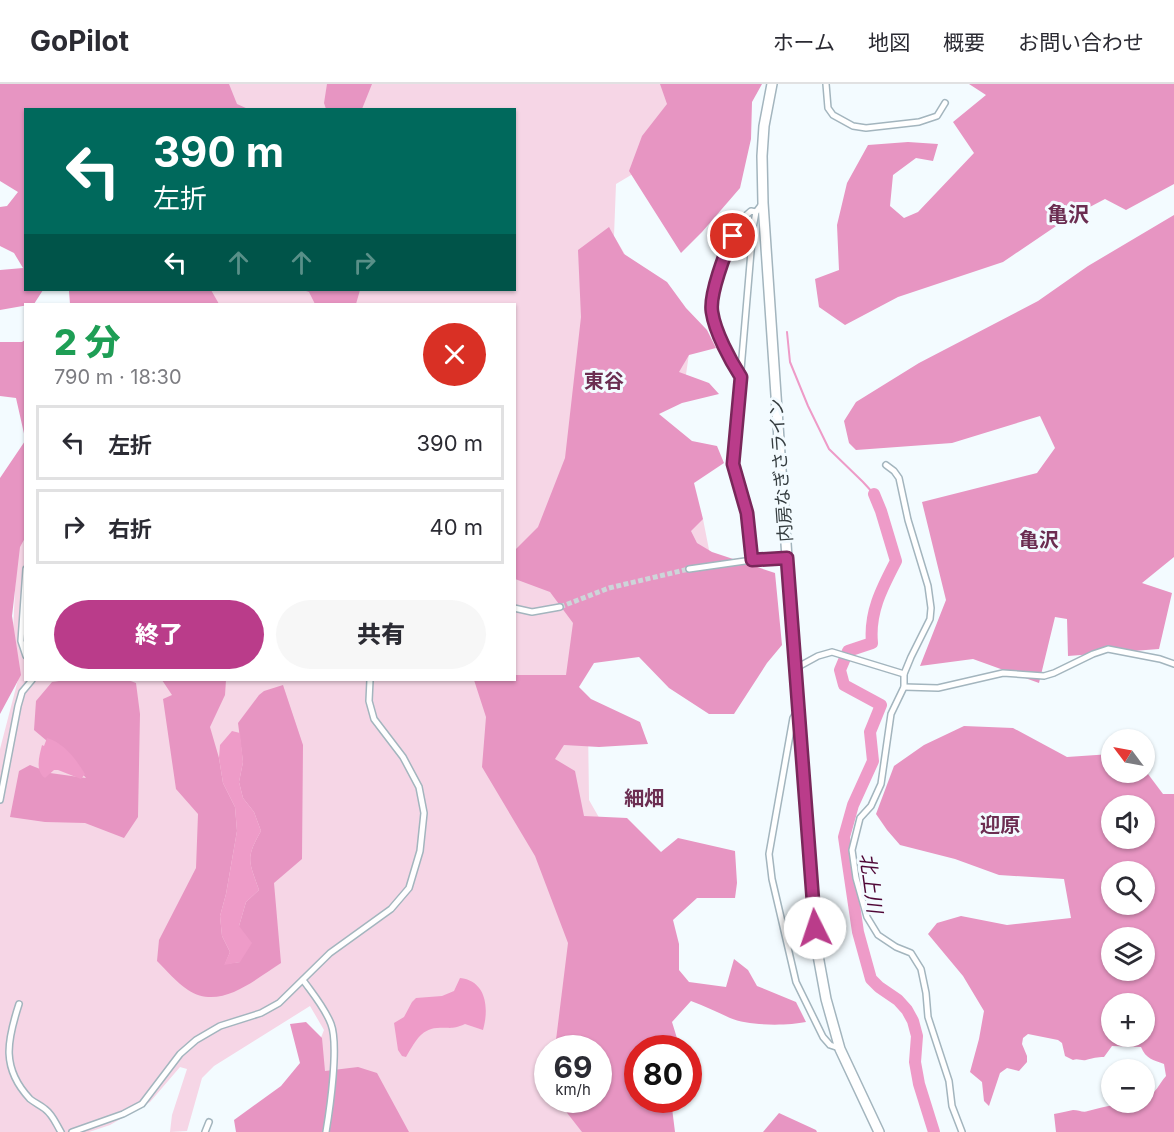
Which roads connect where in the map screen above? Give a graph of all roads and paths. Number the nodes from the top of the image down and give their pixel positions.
1 (772, 84) edge
2 (826, 84) edge
3 (945, 103) dead end
4 (763, 203) junction
5 (756, 212) junction
6 (741, 377) junction
7 (886, 465) dead end
8 (787, 558) junction
9 (752, 560) junction
10 (690, 569) tunnel mouth
11 (24, 598) edge
12 (560, 607) tunnel mouth
13 (516, 608) edge
14 (24, 651) edge
15 (1174, 664) edge
16 (796, 668) junction
17 (904, 674) junction
18 (31, 681) edge
19 (370, 681) edge
20 (904, 687) junction
21 (800, 708) junction
22 (0, 800) edge
23 (303, 980) junction
24 (19, 1004) dead end
25 (840, 1049) junction
26 (209, 1122) dead end
27 (61, 1132) edge
28 (72, 1132) edge
29 (205, 1132) edge
30 (326, 1132) edge
31 (879, 1132) edge
32 (962, 1132) edge

1 - 4 highway, 内房なぎさライン
2 - 3 street
4 - 5 street
4 - 8 highway, 内房なぎさライン
5 - 6 street
5 - 6 street
6 - 9 street
7 - 17 street
8 - 9 street
8 - 16 highway, 内房なぎさライン
9 - 10 street
11 - 14 street
12 - 13 street
15 - 20 street
16 - 17 street
16 - 21 highway, 内房なぎさライン
17 - 20 street
18 - 22 street
19 - 23 street
20 - 32 street
21 - 25 highway, 内房なぎさライン
21 - 25 street
23 - 28 street
23 - 30 street
24 - 27 street
25 - 31 highway, 内房なぎさライン
26 - 29 street

